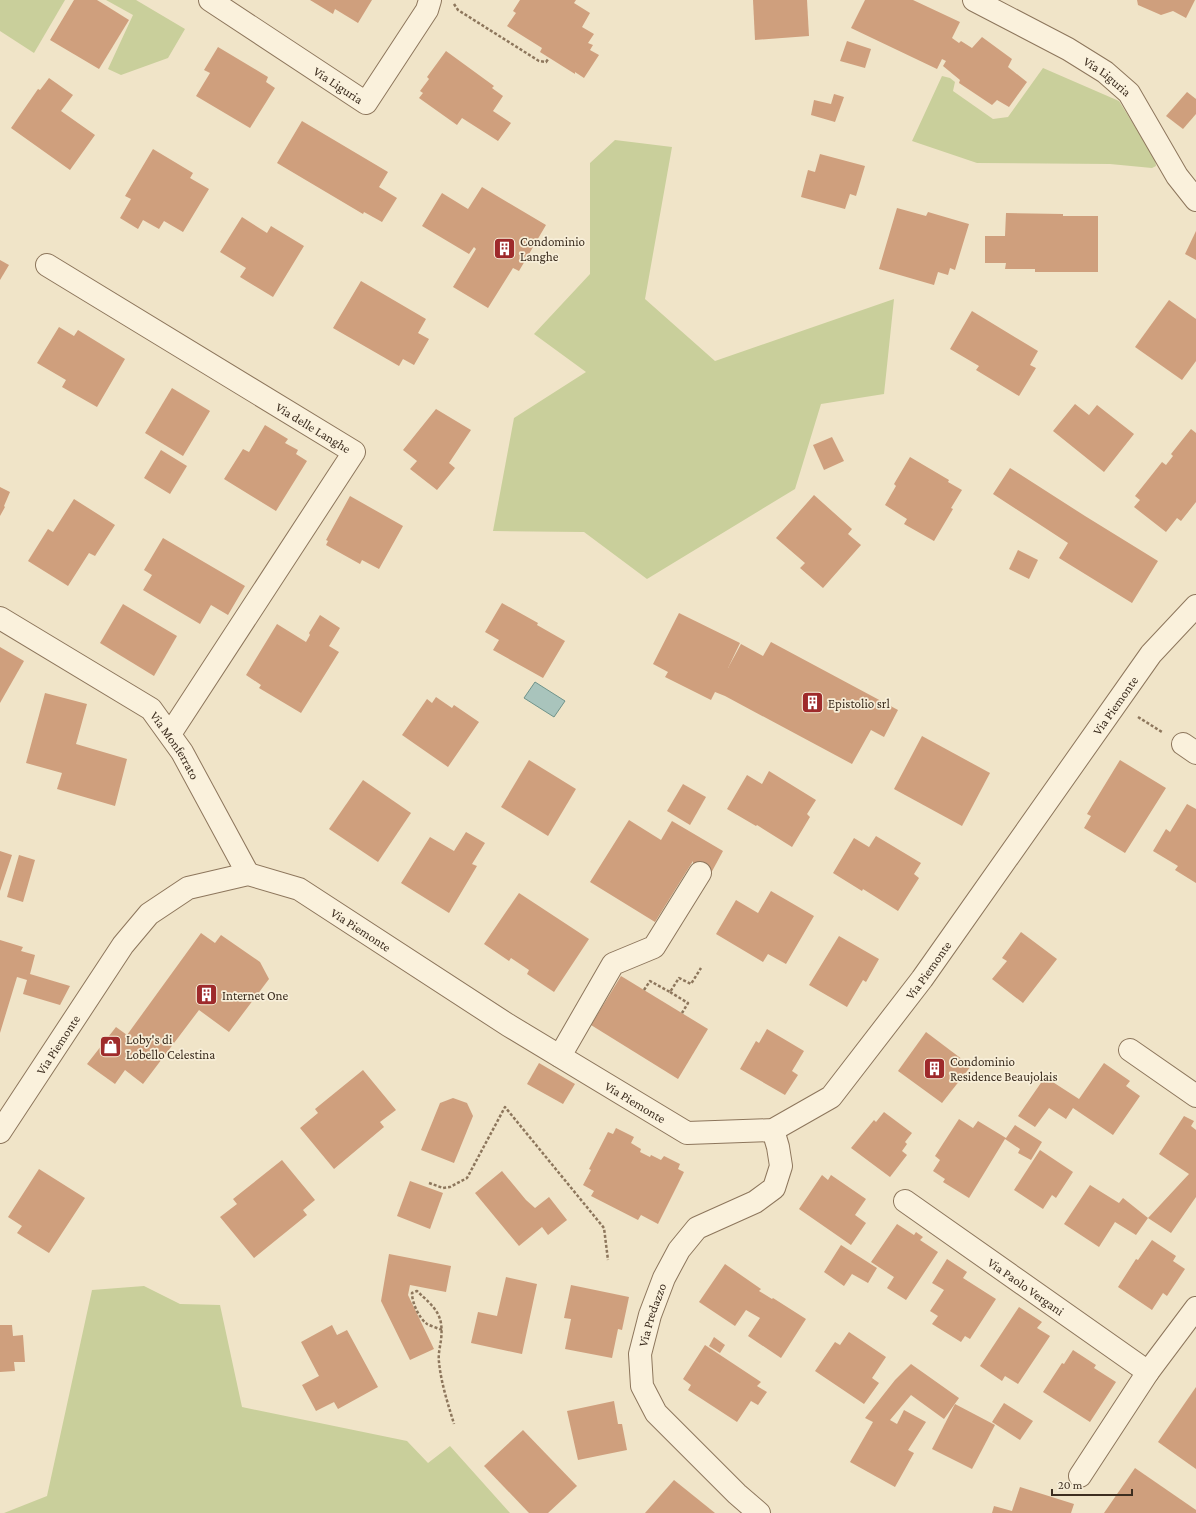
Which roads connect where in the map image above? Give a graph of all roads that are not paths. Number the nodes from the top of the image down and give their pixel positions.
1 (210, 0) edge
2 (430, 0) edge
3 (974, 0) edge
4 (1196, 200) edge
5 (47, 265) dead end
6 (1196, 606) edge
7 (0, 618) edge
8 (170, 734) junction
9 (700, 873) dead end
10 (248, 874) junction
11 (1130, 1050) dead end
12 (560, 1056) junction
13 (1196, 1096) edge
14 (773, 1130) junction
15 (0, 1132) edge
16 (905, 1201) dead end
17 (1196, 1308) edge
18 (1148, 1372) junction
19 (1080, 1476) dead end
20 (759, 1513) edge

1 - 2 street, Via Liguria
3 - 4 street, Via Liguria
5 - 8 street, Via delle Langhe
6 - 14 street, Via Piemonte
7 - 8 street, Via Monferrato
8 - 10 street, Via Monferrato
9 - 12 street
10 - 12 street, Via Piemonte
10 - 15 street, Via Piemonte
11 - 13 street
12 - 14 street, Via Piemonte
14 - 20 street, Via Predazzo
16 - 18 street, Via Paolo Vergani
17 - 18 street
18 - 19 street

